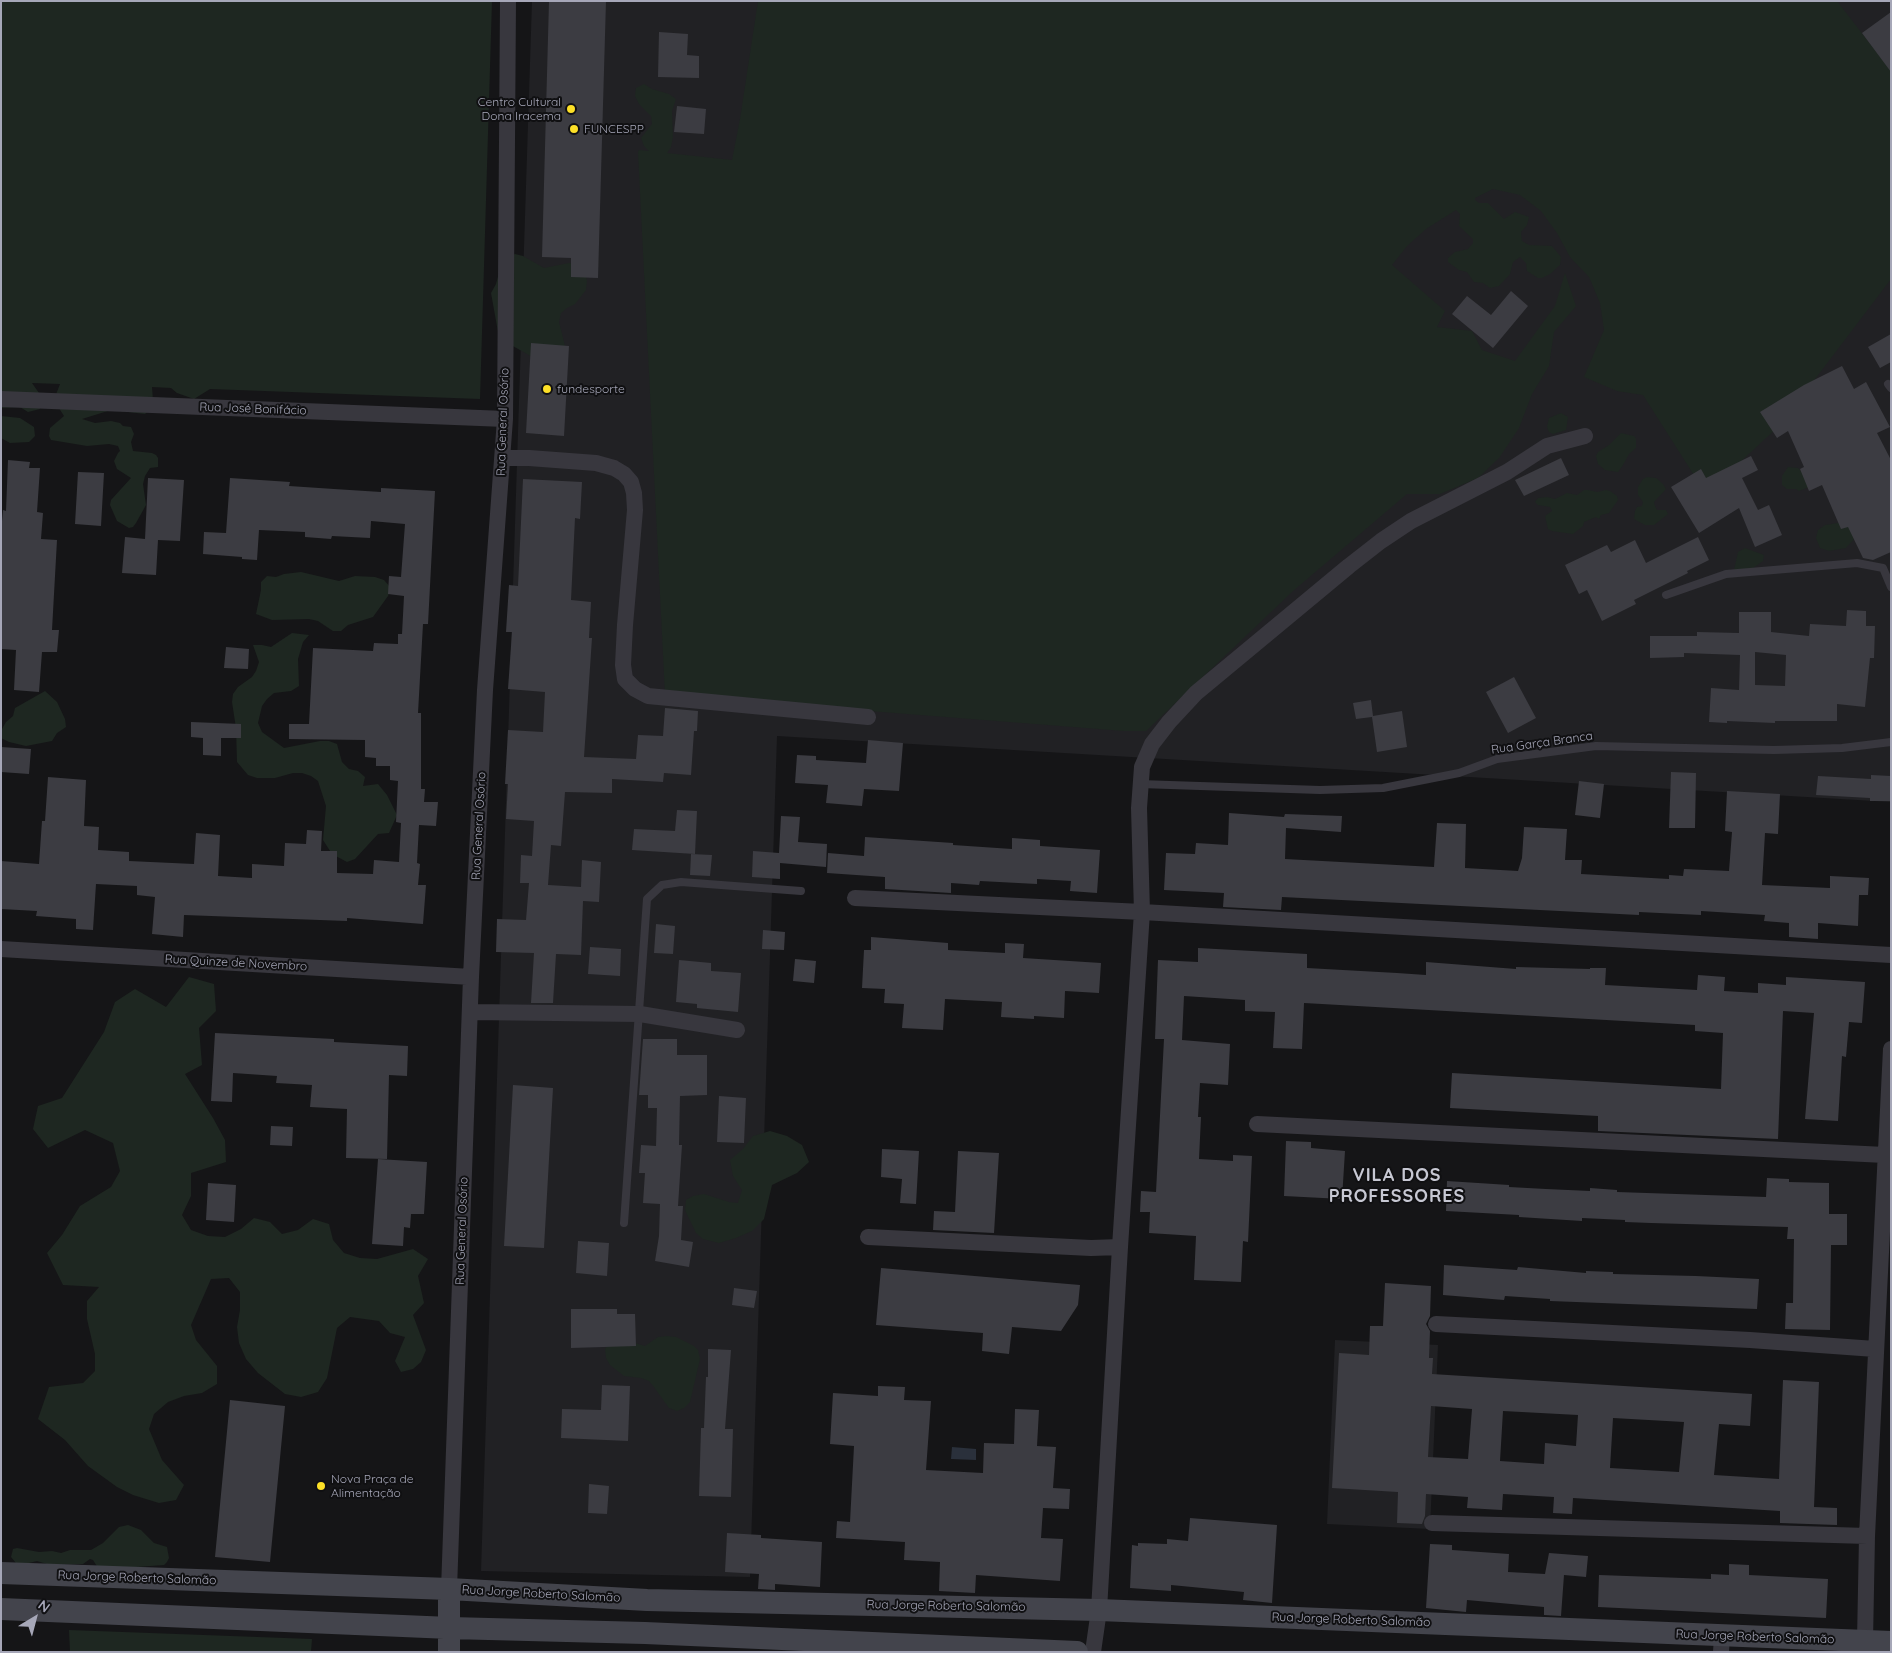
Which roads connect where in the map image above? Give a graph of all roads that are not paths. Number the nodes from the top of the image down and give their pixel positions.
1 (508, 1) edge
2 (1, 399) edge
3 (505, 419) junction
4 (1585, 436) dead end
5 (503, 458) junction
6 (1891, 587) edge
7 (1666, 594) dead end
8 (868, 717) dead end
9 (1891, 742) edge
10 (1140, 784) junction
11 (802, 890) dead end
12 (855, 898) dead end
13 (1142, 912) junction
14 (1, 949) edge
15 (1891, 955) edge
16 (472, 977) junction
17 (471, 1012) junction
18 (640, 1014) junction
19 (737, 1030) dead end
20 (1891, 1050) edge
21 (1256, 1124) dead end
22 (1885, 1155) junction
23 (624, 1223) dead end
24 (868, 1237) dead end
25 (1120, 1247) junction
26 (1436, 1324) dead end
27 (1875, 1349) junction
28 (1432, 1523) dead end
29 (1866, 1536) junction
30 (1, 1573) edge
31 (449, 1589) junction
32 (647, 1600) junction
33 (1, 1609) edge
34 (1099, 1610) junction
35 (450, 1628) junction
36 (645, 1634) junction
37 (1865, 1641) junction
38 (1891, 1642) edge
39 (1722, 1644) edge
40 (449, 1652) edge
41 (1077, 1652) edge
42 (1094, 1652) edge

1 - 3 street, Rua General Osório
2 - 3 street, Rua José Bonifácio
3 - 5 street, Rua General Osório
4 - 10 street
5 - 8 street
5 - 16 street, Rua General Osório
6 - 7 lane
9 - 10 lane, Rua Garça Branca
10 - 13 street
11 - 18 lane
12 - 13 street
13 - 15 street
13 - 25 street
14 - 16 street, Rua Quinze de Novembro
16 - 17 street, Rua General Osório
17 - 18 street
17 - 31 street, Rua General Osório
18 - 19 street
18 - 23 lane
20 - 22 street
21 - 22 street
22 - 27 street
24 - 25 street
25 - 34 street
26 - 27 street
27 - 29 street
28 - 29 street
29 - 37 street
30 - 31 main road, Rua Jorge Roberto Salomão
31 - 32 main road, Rua Jorge Roberto Salomão
31 - 35 main road, Rua General Osório
32 - 34 main road, Rua Jorge Roberto Salomão
32 - 36 main road
33 - 35 main road
34 - 39 main road, Rua Jorge Roberto Salomão
34 - 42 street
35 - 36 main road
35 - 40 main road, Rua General Osório
36 - 41 main road
37 - 38 main road, Rua Jorge Roberto Salomão
37 - 39 main road, Rua Jorge Roberto Salomão

